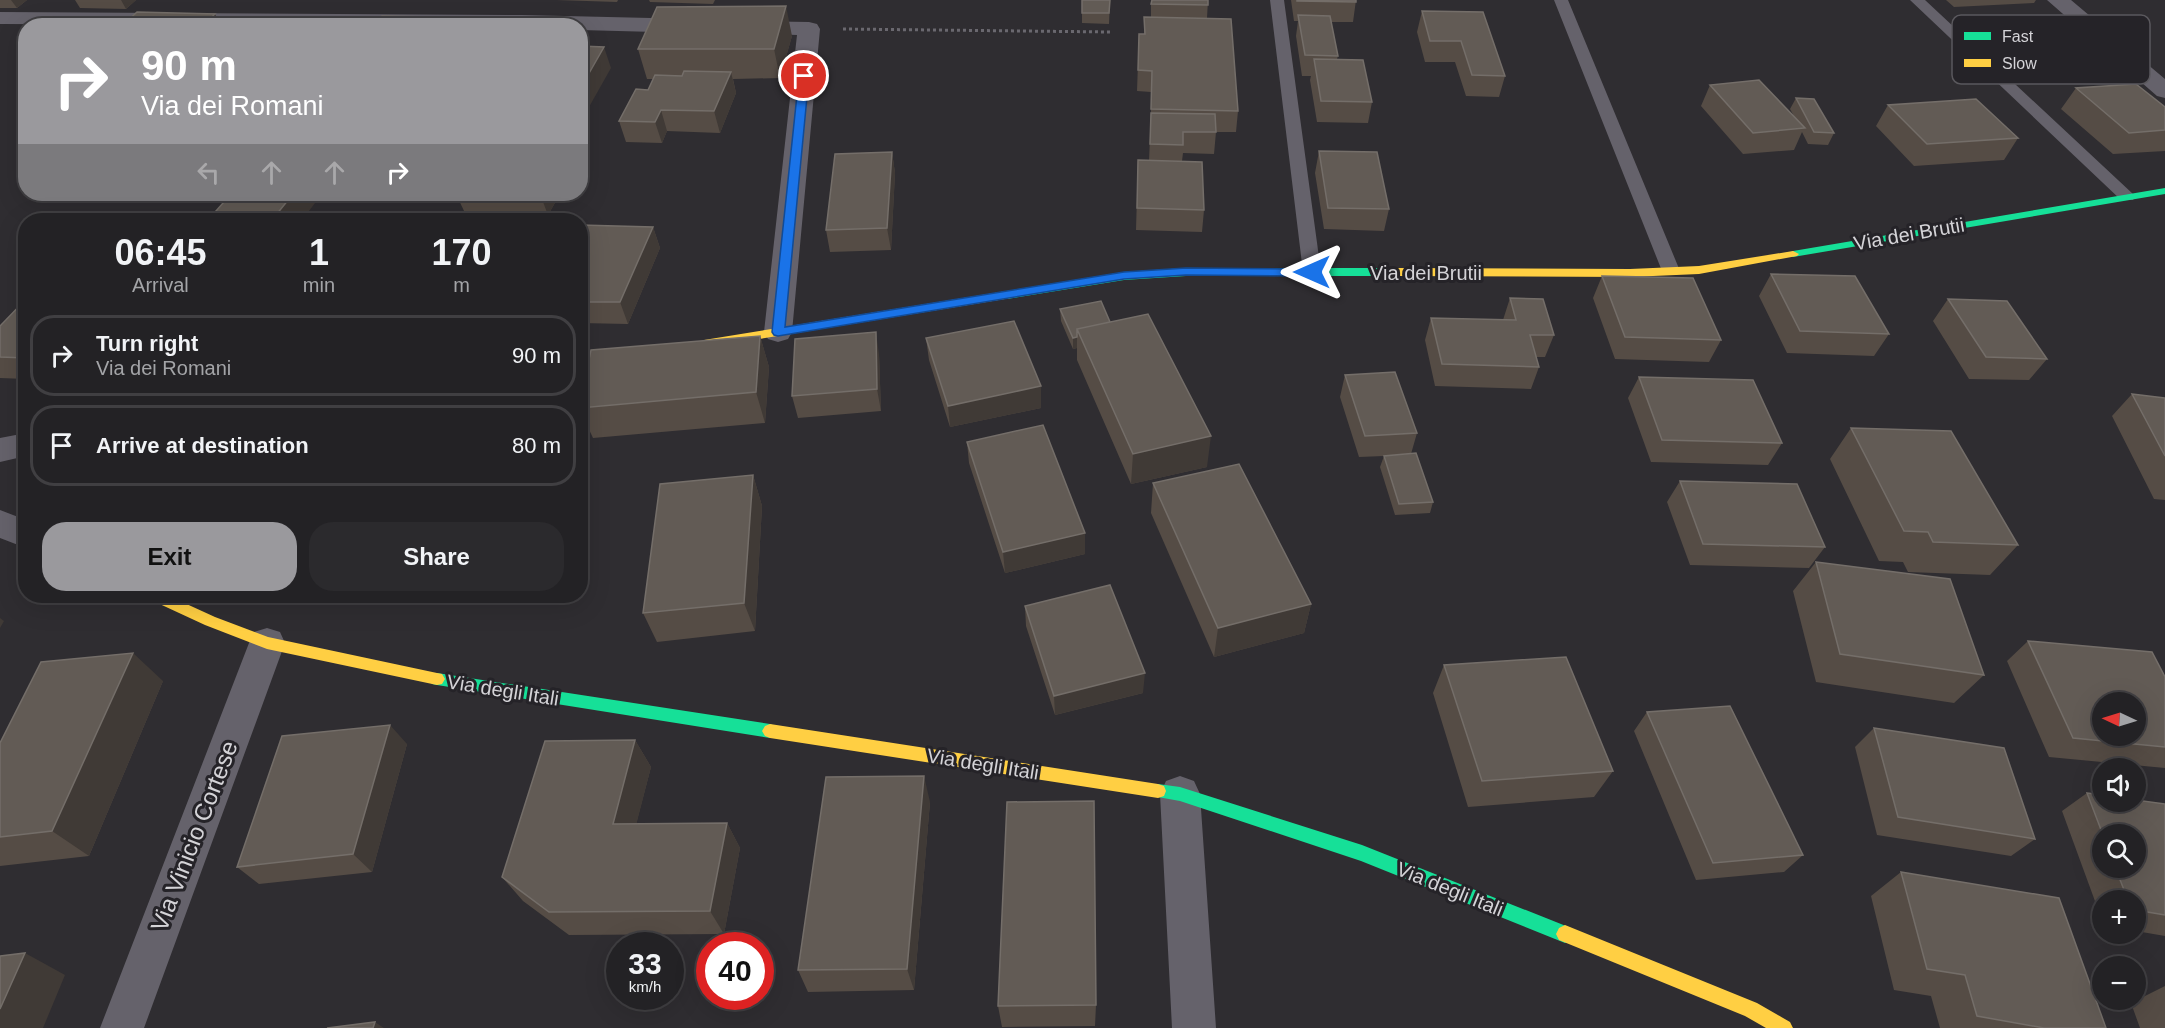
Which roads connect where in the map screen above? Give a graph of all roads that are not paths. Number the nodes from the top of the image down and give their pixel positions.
1 (1277, 0) edge
2 (1561, 0) edge
3 (1917, 0) edge
4 (2058, 0) edge
5 (2076, 15) edge
6 (0, 18) edge
7 (18, 18) edge
8 (588, 24) edge
9 (1952, 33) edge
10 (2150, 78) edge
11 (2007, 84) edge
12 (2165, 91) edge
13 (2165, 191) edge
14 (2127, 197) junction
15 (1671, 271) junction
16 (1312, 272) junction
17 (778, 332) junction
18 (685, 347) edge
19 (650, 353) edge
20 (588, 363) edge
21 (18, 446) edge
22 (0, 450) edge
23 (0, 523) edge
24 (18, 531) edge
25 (171, 603) edge
26 (267, 643) junction
27 (1180, 794) junction
28 (122, 1028) edge
29 (1194, 1028) edge
30 (1784, 1028) edge

1 - 16 lane
2 - 15 lane
3 - 9 lane
4 - 5 street
6 - 7 street
8 - 17 street
10 - 12 street
11 - 14 lane
13 - 14 street, Via dei Brutii
14 - 15 street, Via dei Brutii
15 - 16 street, Via dei Brutii
16 - 17 street, Via dei Brutii
17 - 18 street, Via dei Brutii
19 - 20 street
21 - 22 street
23 - 24 street
25 - 26 street, Via degli Itali
26 - 27 street, Via degli Itali
26 - 28 street, Via Vinicio Cortese
27 - 29 street
27 - 30 street, Via degli Itali

